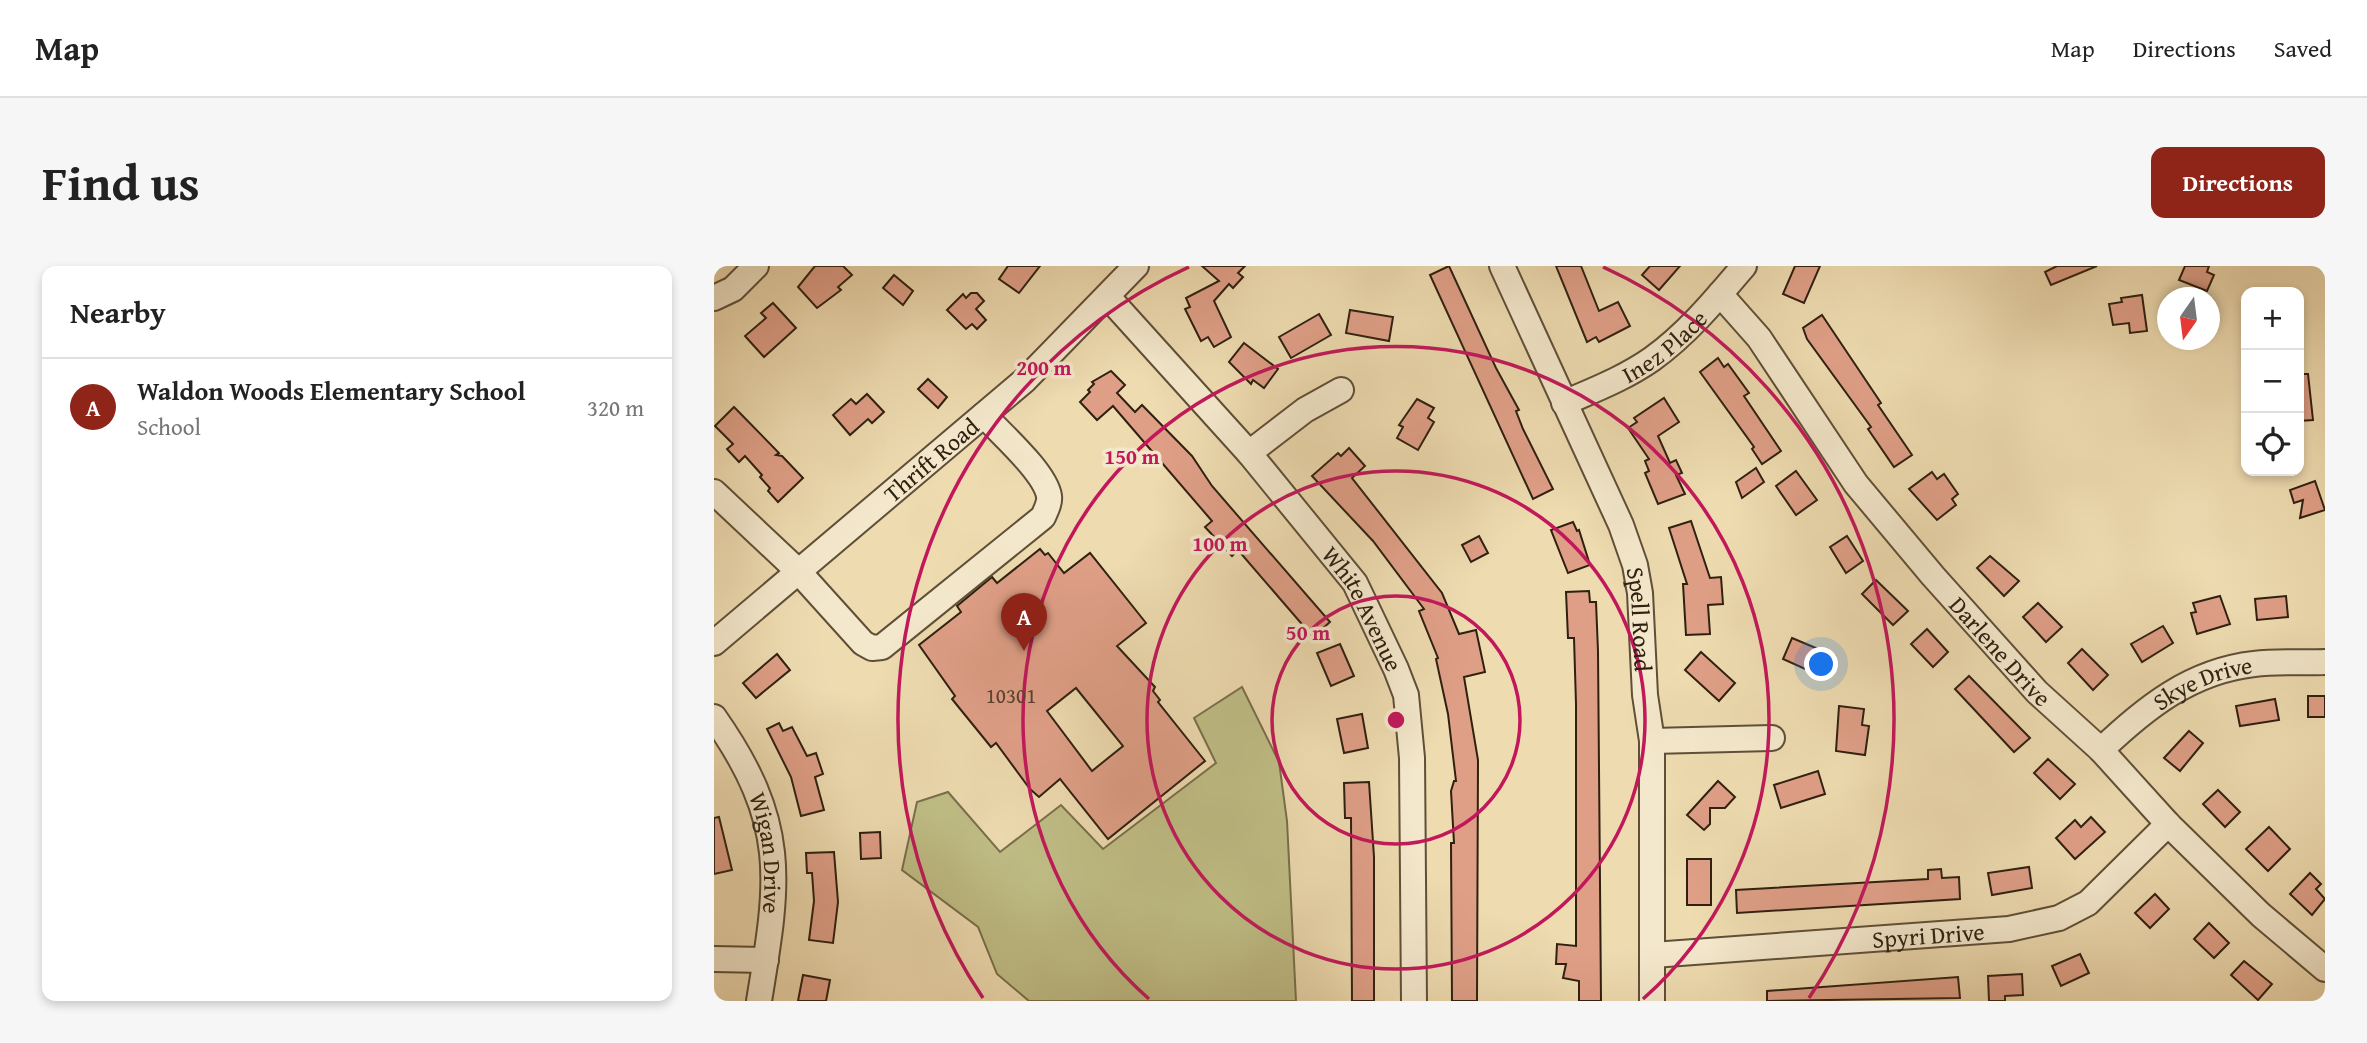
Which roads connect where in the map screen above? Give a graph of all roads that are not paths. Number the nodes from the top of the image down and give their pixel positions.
1 (757, 266) edge
2 (1136, 266) edge
3 (1502, 266) edge
4 (1744, 266) edge
5 (1720, 294) junction
6 (1108, 297) junction
7 (714, 298) edge
8 (1341, 390) dead end
9 (1564, 403) junction
10 (984, 415) junction
11 (1249, 453) junction
12 (714, 492) edge
13 (798, 571) junction
14 (714, 643) edge
15 (2325, 662) edge
16 (714, 717) edge
17 (1772, 738) dead end
18 (1651, 741) junction
19 (2101, 750) junction
20 (2168, 824) junction
21 (1653, 955) junction
22 (714, 960) edge
23 (766, 960) junction
24 (2325, 970) edge
25 (759, 1001) edge
26 (1414, 1001) edge
27 (1652, 1001) edge

1 - 7 street
2 - 6 street, Thrift Road
3 - 9 street, Spell Road
4 - 5 street, Inez Place
5 - 9 street, Inez Place
5 - 19 street, Darlene Drive
6 - 10 street, Thrift Road
6 - 11 street, White Avenue
8 - 11 street
9 - 18 street, Spell Road
10 - 13 street, Thrift Road
10 - 13 street
11 - 26 street, White Avenue
12 - 13 street
13 - 14 street, Thrift Road
15 - 19 street, Skye Drive
16 - 23 street, Wigan Drive
17 - 18 street
18 - 21 street, Spell Road
19 - 20 street, Darlene Drive
20 - 21 street, Spyri Drive
20 - 24 street, Darlene Drive
21 - 27 street, Spell Road
22 - 23 street
23 - 25 street, Wigan Drive

